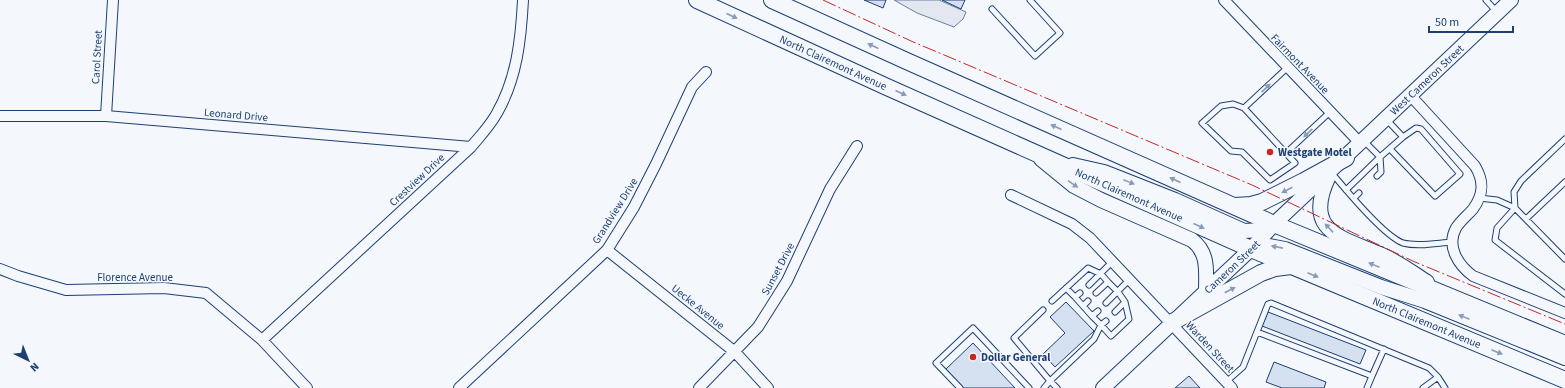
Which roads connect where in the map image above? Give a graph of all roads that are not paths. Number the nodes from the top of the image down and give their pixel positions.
1 (113, 0) edge
2 (523, 0) edge
3 (697, 0) edge
4 (772, 0) edge
5 (1030, 0) edge
6 (1224, 0) edge
7 (1486, 0) edge
8 (1511, 0) edge
9 (992, 9) dead end
10 (1498, 12) junction
11 (1287, 68) junction
12 (706, 72) dead end
13 (1410, 95) junction
14 (1244, 108) junction
15 (1330, 112) junction
16 (0, 116) edge
17 (106, 116) junction
18 (1386, 119) junction
19 (1403, 137) junction
20 (1565, 139) edge
21 (1362, 142) junction
22 (857, 146) dead end
23 (471, 147) junction
24 (1390, 149) junction
25 (1032, 151) junction
26 (1286, 153) junction
27 (1380, 157) junction
28 (1346, 158) junction
29 (1051, 160) junction
30 (1331, 171) junction
31 (1377, 176) dead end
32 (1565, 182) edge
33 (1346, 190) junction
34 (1359, 193) dead end
35 (1011, 195) dead end
36 (1354, 198) junction
37 (1479, 198) junction
38 (1233, 206) junction
39 (1515, 208) junction
40 (1526, 219) junction
41 (1274, 224) junction
42 (1452, 242) junction
43 (1251, 249) junction
44 (607, 250) junction
45 (1565, 259) edge
46 (1112, 262) junction
47 (1291, 266) junction
48 (0, 269) edge
49 (1101, 274) junction
50 (1130, 280) junction
51 (1108, 282) junction
52 (1089, 285) dead end
53 (1066, 288) junction
54 (1206, 291) junction
55 (1118, 292) junction
56 (1080, 293) dead end
57 (1096, 293) dead end
58 (1565, 294) edge
59 (1448, 296) junction
60 (1075, 297) junction
61 (1052, 301) dead end
62 (1088, 301) dead end
63 (1125, 302) junction
64 (1106, 303) dead end
65 (1083, 306) junction
66 (1043, 310) dead end
67 (1098, 310) dead end
68 (1115, 312) dead end
69 (1565, 313) edge
70 (1092, 316) junction
71 (1106, 321) dead end
72 (1171, 323) junction
73 (1101, 325) junction
74 (1257, 332) junction
75 (262, 340) junction
76 (1565, 344) edge
77 (1384, 349) junction
78 (735, 352) junction
79 (1565, 358) edge
80 (1372, 376) junction
81 (1438, 377) junction
82 (1565, 380) edge
83 (1050, 381) junction
84 (1229, 385) edge
85 (307, 388) edge
86 (459, 388) edge
87 (699, 388) edge
88 (768, 388) edge
89 (960, 388) edge
90 (1029, 388) edge
91 (1044, 388) edge
92 (1057, 388) edge
93 (1102, 388) edge
94 (1367, 388) edge
95 (1423, 388) edge
96 (1445, 388) edge

1 - 17 street, Carol Street
2 - 23 street, Crestview Drive
3 -> 25 main road, North Clairemont Avenue
38 -> 4 main road
5 - 9 lane
6 - 11 street, Fairmont Avenue
7 - 10 lane
8 - 10 main road, West Cameron Street
10 - 13 main road, West Cameron Street
14 -> 11 lane
11 - 15 street, Fairmont Avenue
12 - 44 street, Grandview Drive
13 - 18 main road, West Cameron Street
13 - 37 street
14 - 26 lane
14 - 26 lane
15 - 21 street, Fairmont Avenue
15 -> 26 lane
16 - 17 street, Leonard Drive
17 - 23 street, Leonard Drive
18 - 19 lane
18 - 21 main road, West Cameron Street
19 - 24 lane
19 - 24 lane
20 - 39 lane
21 - 27 lane
21 - 28 main road, Cameron Street
22 - 78 street, Sunset Drive
23 - 75 street, Crestview Drive
24 - 27 lane
25 - 29 main road, North Clairemont Avenue
25 -> 54 main road
27 - 31 lane
27 - 33 lane
28 - 30 main road, Cameron Street
28 -> 38 main road
29 -> 41 main road
29 -> 43 main road, North Clairemont Avenue
30 - 33 lane
30 - 41 main road, Cameron Street
59 -> 30 main road
32 - 40 lane
33 - 36 lane
34 - 36 lane
35 - 46 street, Warden Street
36 - 42 lane
37 - 39 lane
37 - 42 street
38 - 41 main road
39 - 40 lane
39 - 58 lane
40 - 45 lane
41 - 43 main road, Cameron Street
59 -> 41 main road
42 - 69 street
43 - 47 main road, North Clairemont Avenue
43 - 54 main road, Cameron Street
79 -> 43 main road
44 - 78 street, Uecke Avenue
44 - 86 street, Grandview Drive
46 - 49 lane
46 - 50 street, Warden Street
72 -> 47 main road
47 -> 82 main road, North Clairemont Avenue
48 - 75 street, Florence Avenue
49 - 51 lane
49 - 52 lane
49 - 53 lane
50 - 55 lane
50 - 72 street, Warden Street
51 - 55 lane
51 - 57 lane
53 - 60 lane
53 - 61 lane
54 - 72 main road, Cameron Street
55 - 63 lane
55 - 64 lane
56 - 60 lane
59 - 76 main road
60 - 65 lane
62 - 65 lane
63 - 68 lane
63 - 73 lane
65 - 70 lane
66 - 83 lane
67 - 70 lane
70 - 73 lane
71 - 73 lane
72 - 84 street, Warden Street
72 - 93 main road, Cameron Street
73 - 83 lane
74 - 77 lane
74 - 80 lane
74 - 84 lane
75 - 85 street, Florence Avenue
77 - 80 lane
77 - 81 lane
78 - 87 street, Sunset Drive
78 - 88 street, Uecke Avenue
80 - 94 lane
81 - 95 lane
81 - 96 lane
83 - 91 lane
83 - 92 lane
89 - 90 lane

